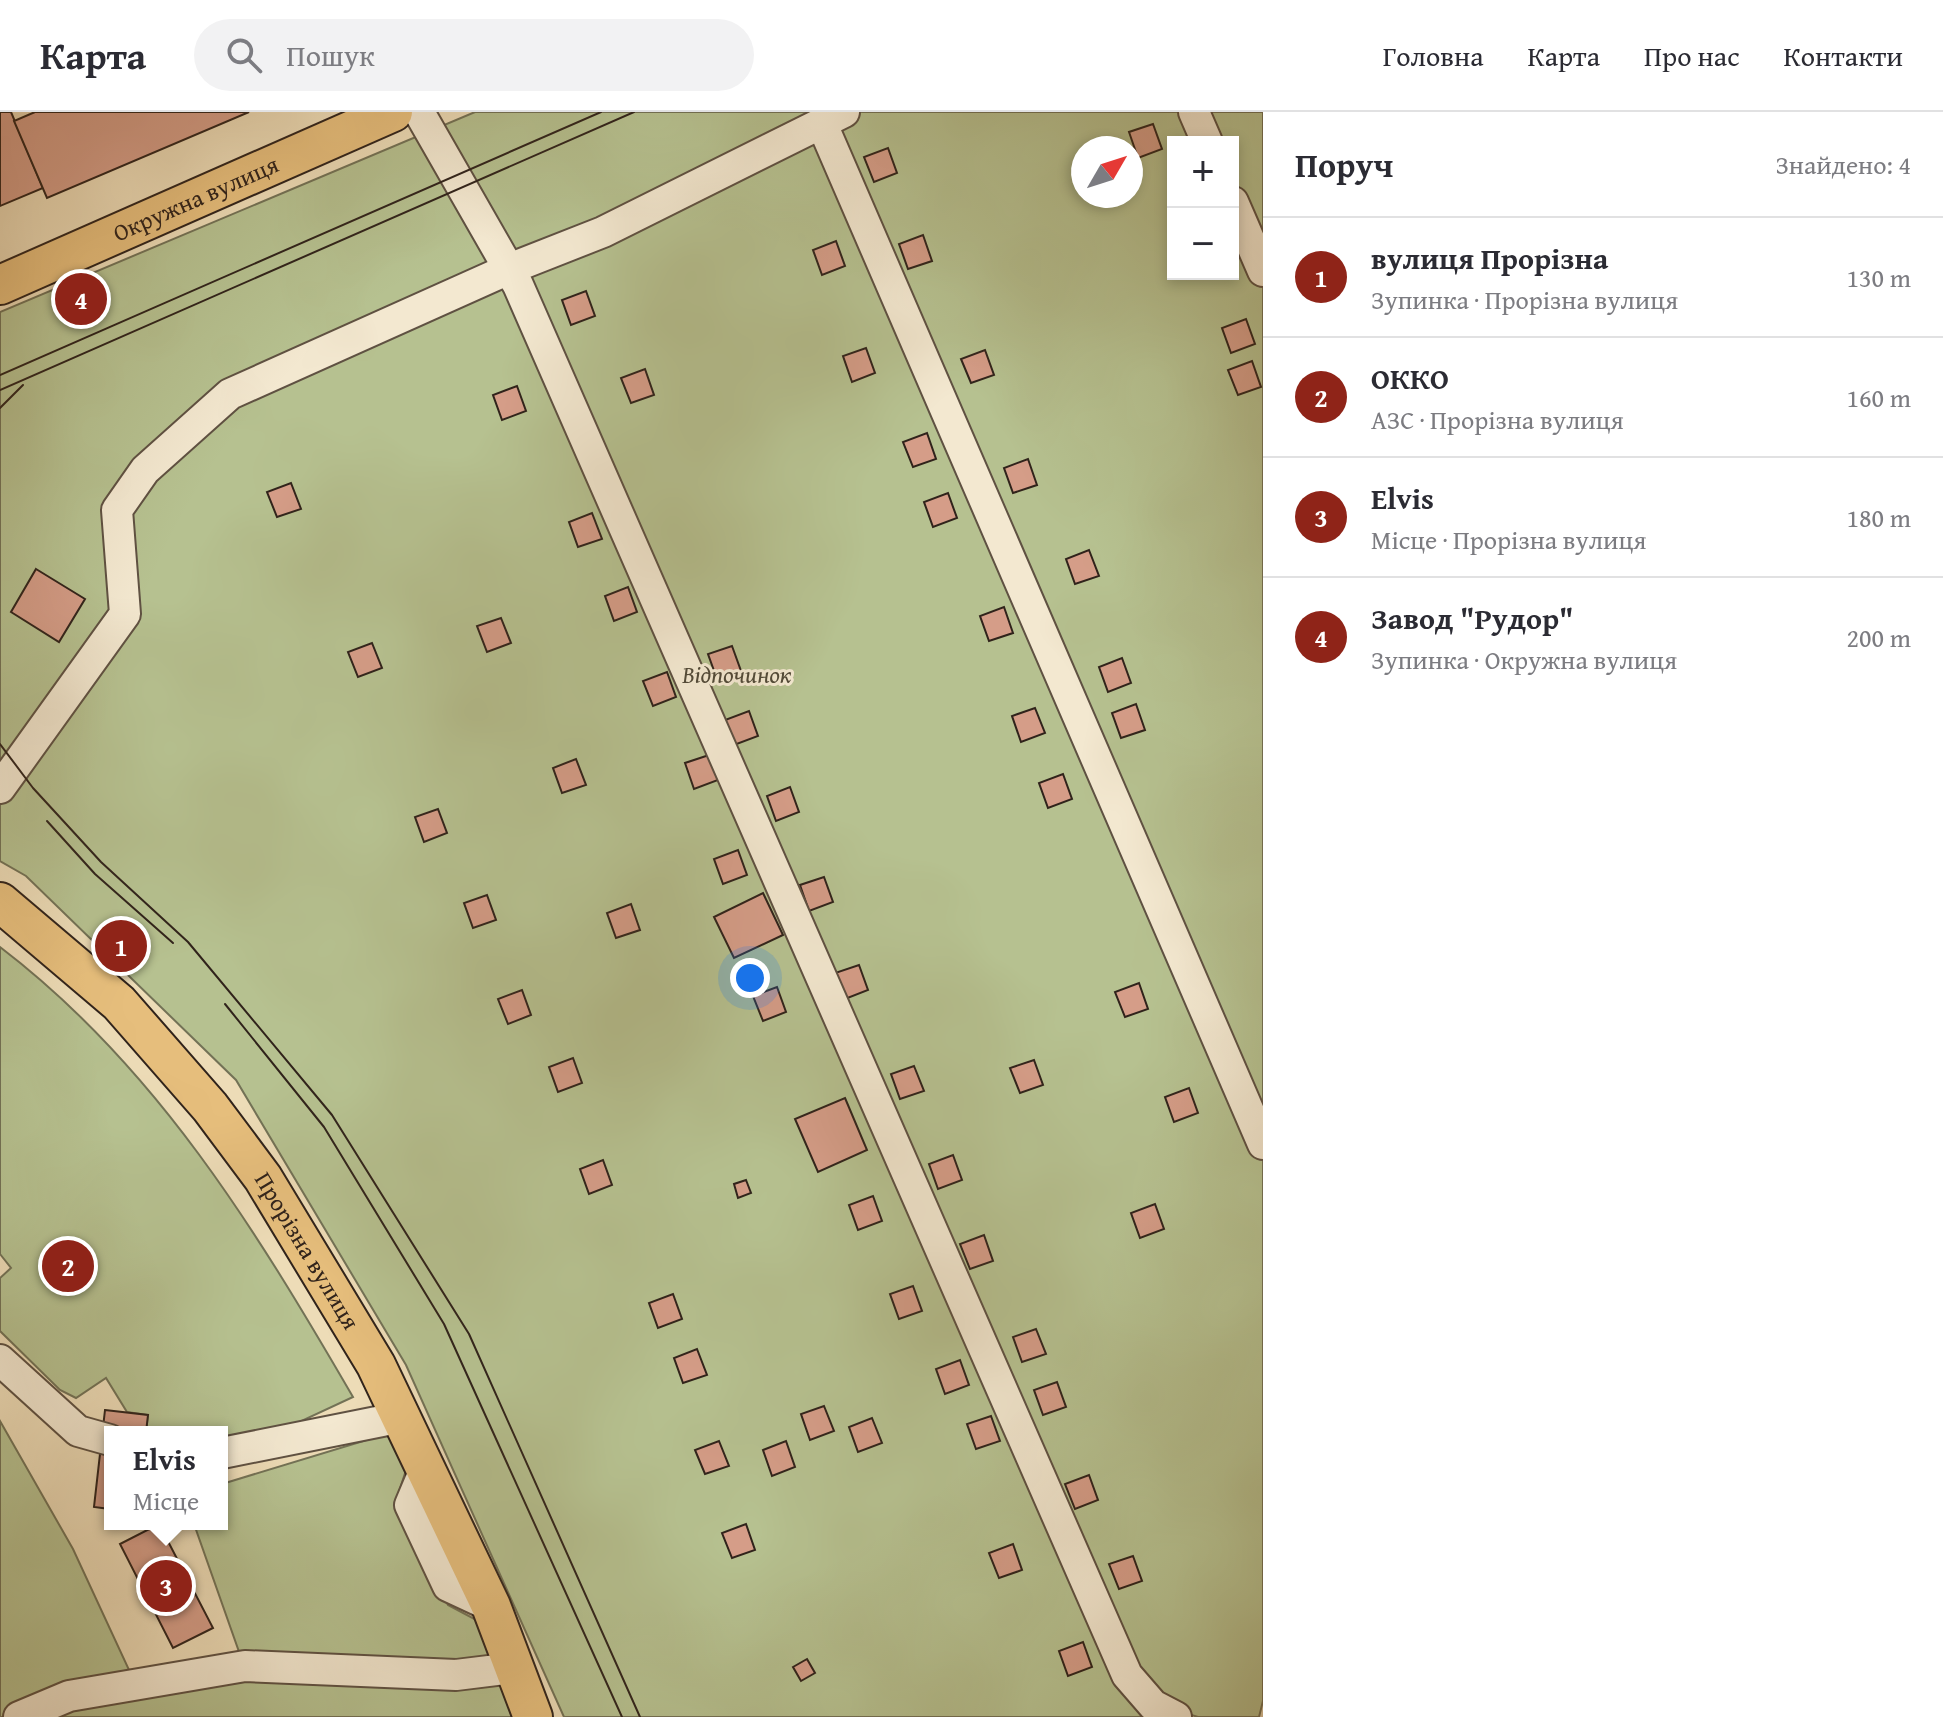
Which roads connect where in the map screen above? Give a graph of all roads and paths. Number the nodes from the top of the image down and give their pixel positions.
1 (393, 112) edge
2 (419, 112) edge
3 (1194, 112) edge
4 (833, 118) edge
5 (1204, 136) edge
6 (1236, 208) edge
7 (509, 269) junction
8 (1263, 271) edge
9 (0, 285) edge
10 (0, 788) edge
11 (0, 902) edge
12 (1263, 1144) edge
13 (0, 1360) edge
14 (402, 1417) junction
15 (104, 1438) edge
16 (228, 1452) edge
17 (513, 1668) junction
18 (19, 1717) edge
19 (533, 1717) edge
20 (1176, 1717) edge

1 - 9 main road, Окружна вулиця
2 - 7 street
3 - 5 street
4 - 7 street
4 - 12 street
6 - 8 street
7 - 10 street
7 - 20 street
11 - 14 main road, Прорізна вулиця
13 - 15 street
14 - 16 street
14 - 17 main road, Прорізна вулиця
17 - 18 street
17 - 19 main road, Прорізна вулиця

